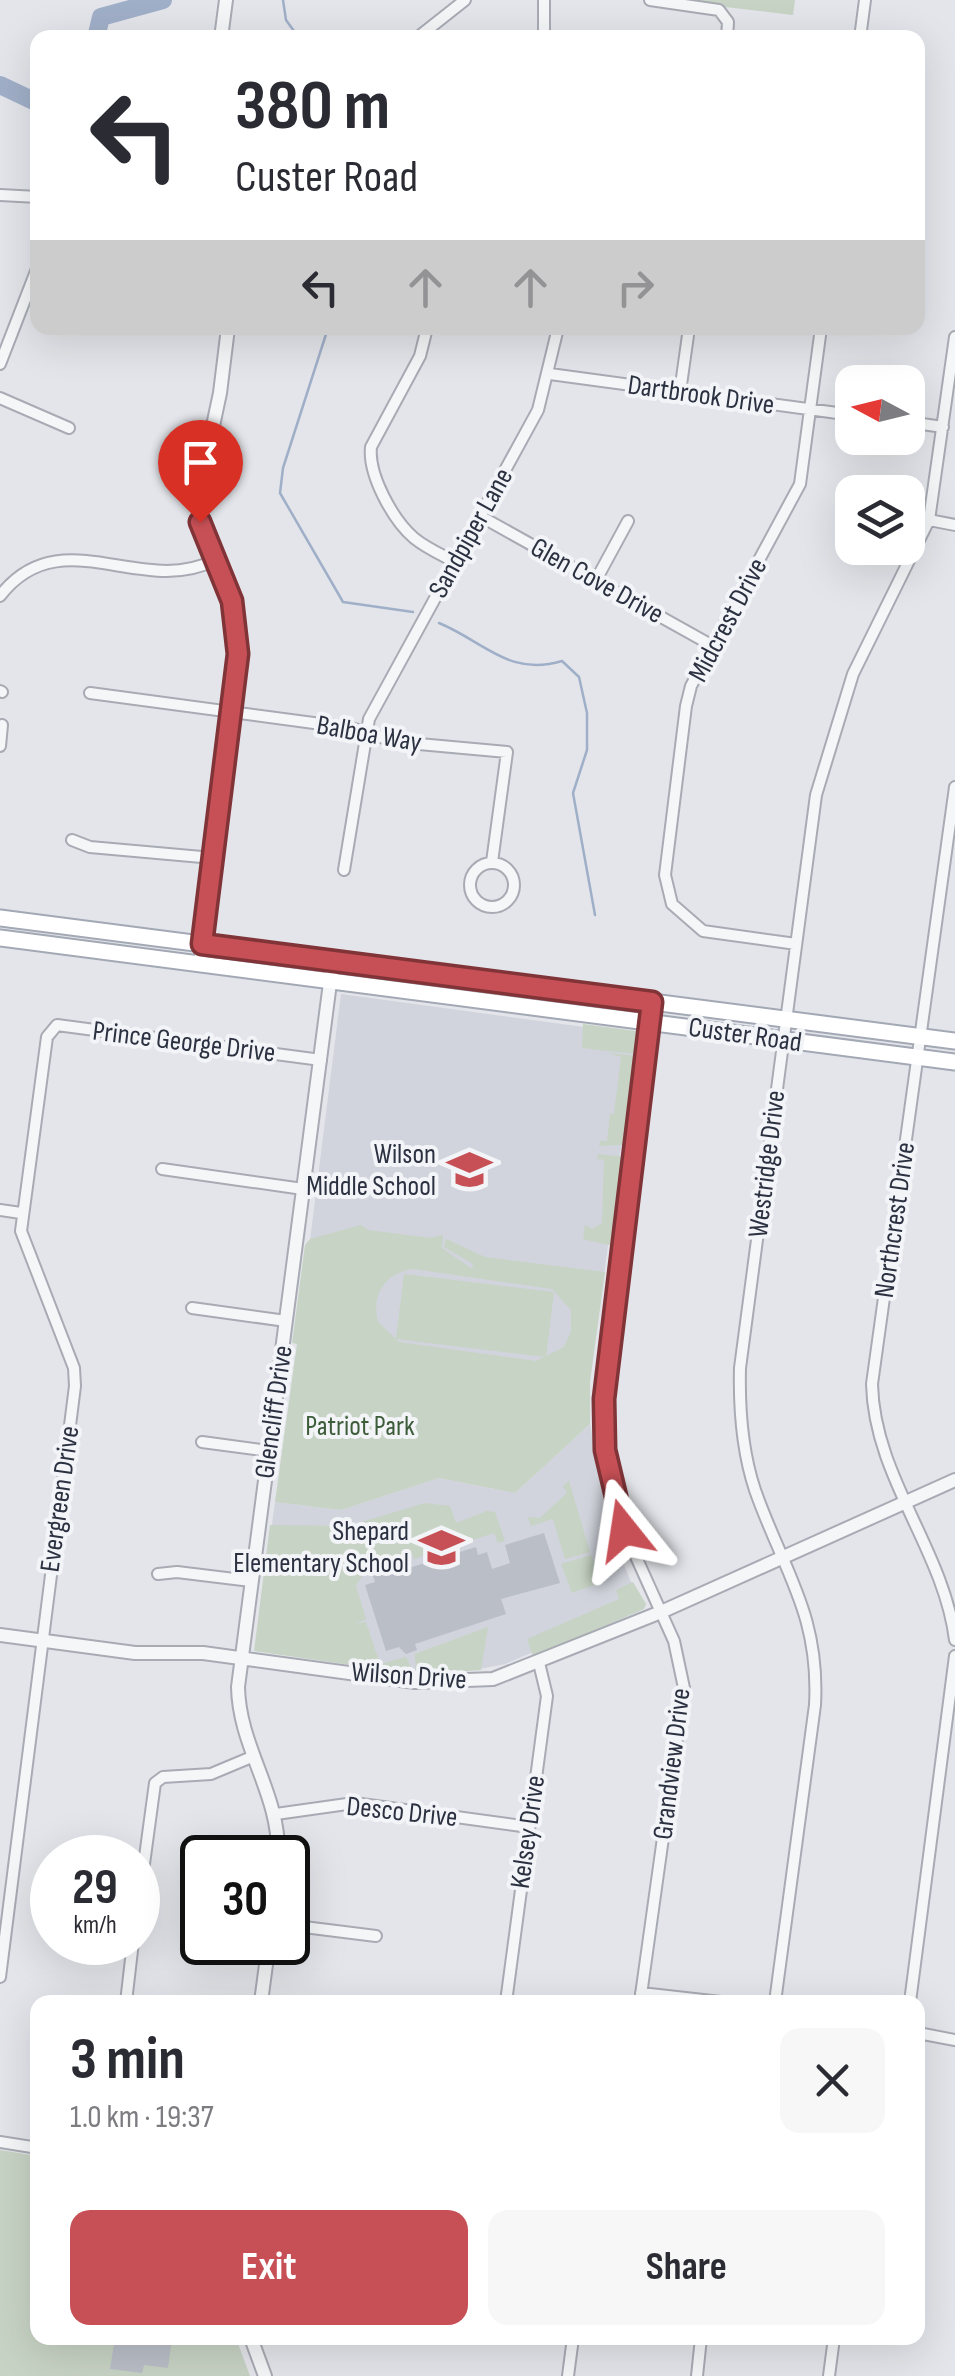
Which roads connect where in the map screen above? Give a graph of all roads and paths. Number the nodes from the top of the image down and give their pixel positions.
1 (226, 0) edge
2 (466, 0) edge
3 (544, 0) edge
4 (650, 0) edge
5 (865, 0) edge
6 (222, 30) edge
7 (427, 30) edge
8 (544, 30) edge
9 (728, 30) edge
10 (861, 30) edge
11 (0, 194) edge
12 (30, 196) edge
13 (30, 287) edge
14 (227, 335) edge
15 (425, 335) edge
16 (557, 335) edge
17 (688, 335) edge
18 (820, 335) edge
19 (955, 336) edge
20 (0, 364) edge
21 (550, 374) junction
22 (680, 392) junction
23 (0, 398) edge
24 (810, 409) junction
25 (835, 413) edge
26 (925, 424) edge
27 (943, 427) junction
28 (69, 428) dead end
29 (480, 516) junction
30 (929, 520) junction
31 (628, 521) dead end
32 (955, 525) edge
33 (214, 560) junction
34 (455, 562) junction
35 (596, 580) junction
36 (0, 596) edge
37 (713, 646) junction
38 (90, 693) dead end
39 (232, 712) junction
40 (2, 725) edge
41 (364, 732) junction
42 (0, 746) edge
43 (955, 787) edge
44 (72, 840) dead end
45 (213, 858) junction
46 (492, 862) junction
47 (344, 870) dead end
48 (0, 918) edge
49 (0, 938) edge
50 (202, 944) junction
51 (796, 944) junction
52 (333, 960) junction
53 (200, 963) junction
54 (331, 980) junction
55 (652, 1002) junction
56 (786, 1020) junction
57 (650, 1022) junction
58 (50, 1030) joint
59 (920, 1036) junction
60 (783, 1040) junction
61 (955, 1041) edge
62 (917, 1057) junction
63 (321, 1060) junction
64 (955, 1062) edge
65 (162, 1170) dead end
66 (303, 1189) junction
67 (0, 1210) edge
68 (21, 1213) junction
69 (192, 1308) dead end
70 (286, 1320) junction
71 (202, 1442) dead end
72 (269, 1451) junction
73 (955, 1480) edge
74 (905, 1503) junction
75 (784, 1556) junction
76 (158, 1574) dead end
77 (252, 1581) junction
78 (661, 1612) junction
79 (0, 1635) edge
80 (955, 1640) edge
81 (41, 1641) junction
82 (955, 1656) edge
83 (241, 1658) junction
84 (539, 1664) junction
85 (254, 1756) junction
86 (276, 1814) junction
87 (529, 1827) junction
88 (147, 1835) edge
89 (277, 1835) edge
90 (310, 1928) edge
91 (376, 1936) dead end
92 (130, 1965) edge
93 (266, 1965) edge
94 (0, 1978) edge
95 (127, 1995) edge
96 (262, 1995) edge
97 (507, 1995) edge
98 (640, 1995) edge
99 (776, 1995) edge
100 (911, 1995) edge
101 (925, 2034) edge
102 (955, 2040) edge
103 (0, 2142) edge
104 (30, 2147) edge
105 (254, 2345) edge
106 (572, 2345) edge
107 (701, 2345) edge
108 (833, 2345) edge
109 (265, 2376) edge
110 (568, 2376) edge
111 (697, 2376) edge
112 (829, 2376) edge

1 - 6 street
2 - 7 street
3 - 8 street
4 - 9 street
5 - 10 street
11 - 12 street
13 - 20 street
14 - 33 street
15 - 34 street
16 - 21 street, Sandpiper Lane
17 - 22 street
18 - 24 street, Midcrest Drive
19 - 27 street, Westridge Drive
21 - 22 street, Dartbrook Drive
21 - 29 street, Sandpiper Lane
22 - 24 street, Dartbrook Drive
23 - 28 street
24 - 25 street, Dartbrook Drive
24 - 37 street, Midcrest Drive
26 - 27 street
27 - 30 street, Westridge Drive
29 - 34 street, Sandpiper Lane
29 - 35 street, Glen Cove Drive
30 - 32 street
30 - 51 street, Westridge Drive
31 - 35 street
33 - 36 street
33 - 39 street
34 - 41 street, Sandpiper Lane
35 - 37 street, Glen Cove Drive
37 - 51 street, Midcrest Drive
38 - 39 street, Balboa Way
39 - 41 street, Balboa Way
39 - 45 street
40 - 42 street
41 - 46 street, Balboa Way
41 - 47 street, Sandpiper Lane
43 - 59 street, Northcrest Drive
44 - 45 street
45 - 50 street
46 - 46 street
48 - 50 main road, Custer Road
49 - 53 main road, Custer Road
50 - 52 main road, Custer Road
50 - 53 street
51 - 56 street, Westridge Drive
52 - 54 street, Glencliff Drive
52 - 55 main road, Custer Road
53 - 54 main road, Custer Road
54 - 57 main road, Custer Road
54 - 63 street, Glencliff Drive
55 - 56 main road, Custer Road
55 - 57 street, Grandview Drive
56 - 59 main road, Custer Road
56 - 60 street, Westridge Drive
57 - 60 main road, Custer Road
57 - 78 street, Grandview Drive
58 - 63 street, Prince George Drive
58 - 68 street, Evergreen Drive
59 - 61 main road, Custer Road
59 - 62 street, Northcrest Drive
60 - 62 main road, Custer Road
60 - 75 street, Westridge Drive
62 - 64 main road, Custer Road
62 - 74 street, Northcrest Drive
63 - 66 street, Glencliff Drive
65 - 66 street
66 - 70 street, Glencliff Drive
67 - 68 street
68 - 81 street, Evergreen Drive
69 - 70 street
70 - 72 street, Glencliff Drive
71 - 72 street
72 - 77 street, Glencliff Drive
73 - 74 street, Wilson Drive
74 - 75 street, Wilson Drive
74 - 80 street, Northcrest Drive
75 - 78 street, Wilson Drive
75 - 99 street, Westridge Drive
76 - 77 street
77 - 83 street, Glencliff Drive
78 - 84 street, Wilson Drive
78 - 98 street, Grandview Drive
79 - 81 street, Wilson Drive
81 - 83 street, Wilson Drive
81 - 94 street, Evergreen Drive
82 - 100 street
83 - 84 street, Wilson Drive
83 - 85 street, Glencliff Drive
84 - 87 street, Kelsey Drive
85 - 86 street, Glencliff Drive
85 - 88 street
86 - 87 street, Desco Drive
86 - 89 street, Glencliff Drive
87 - 97 street, Kelsey Drive
90 - 91 street
92 - 95 street
93 - 96 street
101 - 102 street
103 - 104 street
105 - 109 street
106 - 110 street
107 - 111 street
108 - 112 street

